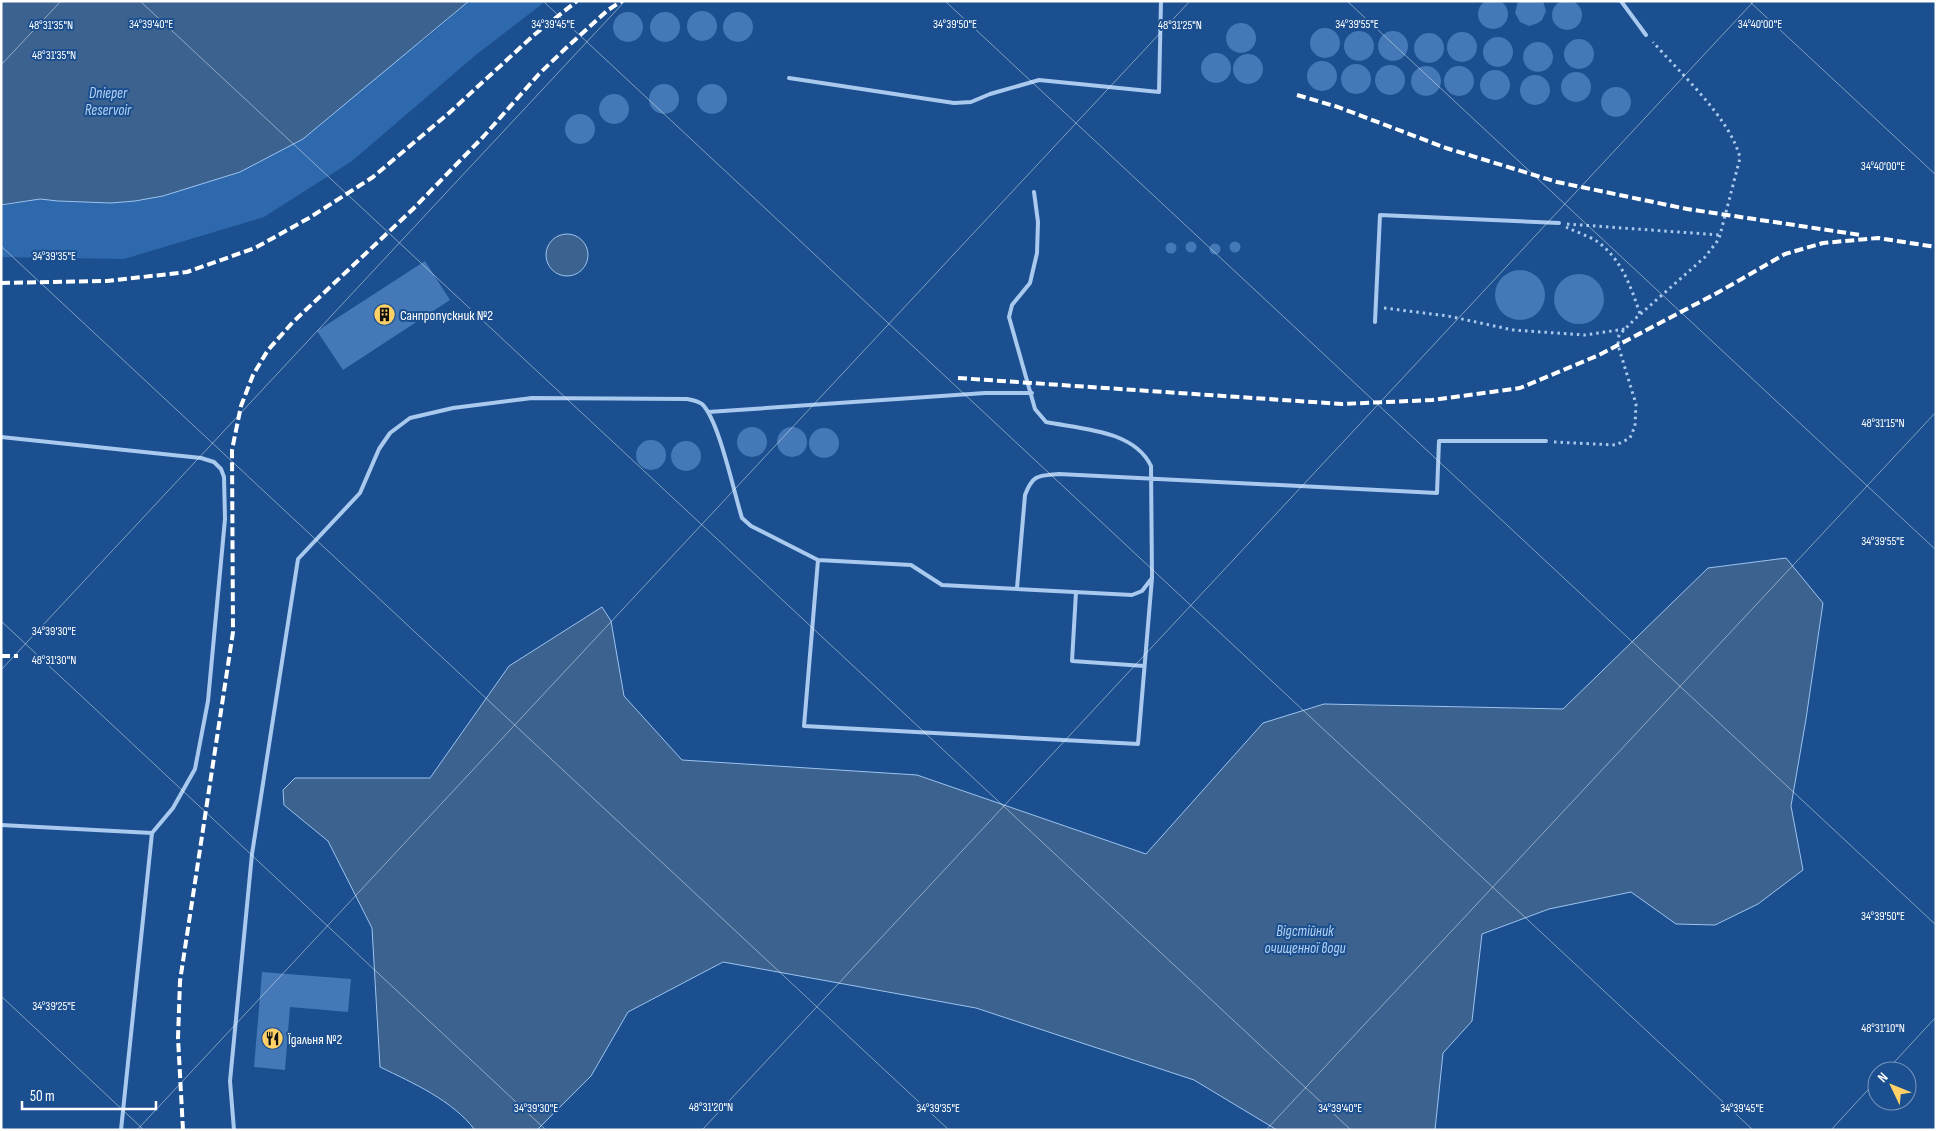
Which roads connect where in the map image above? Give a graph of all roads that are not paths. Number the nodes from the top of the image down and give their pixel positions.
1 (1161, 1) edge
2 (1621, 1) edge
3 (1646, 35) road end
4 (789, 78) dead end
5 (1034, 192) dead end
6 (1559, 223) road end
7 (1376, 322) dead end
8 (1032, 393) junction
9 (708, 412) junction
10 (1, 437) edge
11 (1546, 441) road end
12 (1151, 479) junction
13 (818, 560) junction
14 (1152, 578) junction
15 (1017, 588) junction
16 (1076, 592) junction
17 (1144, 666) junction
18 (1, 825) edge
19 (152, 833) junction
20 (121, 1130) edge
21 (234, 1130) edge

1 - 4 lane
2 - 3 lane
5 - 8 lane
6 - 7 lane
8 - 9 lane
8 - 12 lane
9 - 13 lane
9 - 21 lane
10 - 19 lane
11 - 12 lane
12 - 14 lane
12 - 15 lane
13 - 15 lane
13 - 17 lane
14 - 16 lane
14 - 17 lane
15 - 16 lane
16 - 17 lane
18 - 19 lane
19 - 20 lane

